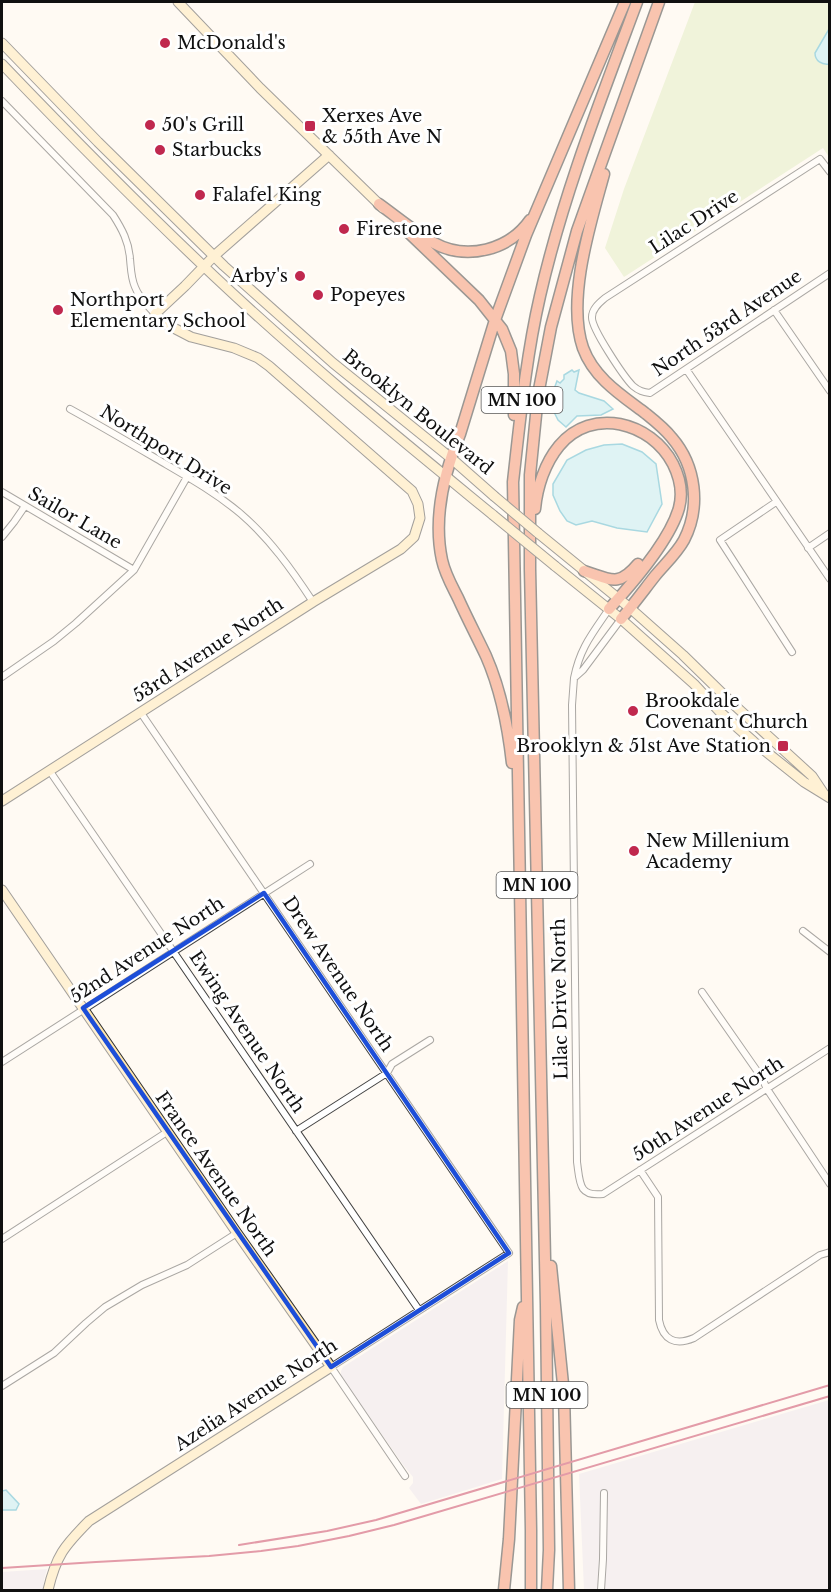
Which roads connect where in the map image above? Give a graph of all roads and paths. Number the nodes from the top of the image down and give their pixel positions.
1 (178, 2) edge
2 (625, 2) edge
3 (636, 2) edge
4 (659, 2) edge
5 (2, 43) edge
6 (2, 64) edge
7 (2, 104) edge
8 (621, 108) junction
9 (329, 155) junction
10 (830, 172) edge
11 (379, 204) junction
12 (537, 210) junction
13 (409, 233) joint
14 (214, 256) junction
15 (204, 266) junction
16 (830, 273) edge
17 (774, 310) junction
18 (155, 314) junction
19 (495, 320) junction
20 (686, 369) junction
21 (830, 391) edge
22 (641, 392) joint
23 (70, 409) dead end
24 (452, 459) junction
25 (187, 477) junction
26 (446, 477) junction
27 (513, 482) junction
28 (2, 492) edge
29 (776, 502) junction
30 (25, 506) junction
31 (673, 523) junction
32 (830, 533) edge
33 (2, 537) edge
34 (808, 548) junction
35 (530, 569) junction
36 (134, 570) junction
37 (584, 571) junction
38 (830, 579) edge
39 (618, 598) junction
40 (313, 602) junction
41 (630, 608) junction
42 (609, 609) junction
43 (621, 619) junction
44 (792, 652) dead end
45 (2, 676) edge
46 (574, 678) junction
47 (141, 713) junction
48 (49, 770) junction
49 (828, 794) edge
50 (2, 801) edge
51 (519, 815) junction
52 (310, 864) dead end
53 (2, 890) edge
54 (264, 893) junction
55 (803, 931) dead end
56 (173, 951) junction
57 (830, 952) edge
58 (702, 992) dead end
59 (83, 1008) junction
60 (430, 1040) dead end
61 (830, 1048) edge
62 (2, 1062) edge
63 (387, 1073) junction
64 (767, 1089) junction
65 (296, 1131) junction
66 (167, 1132) junction
67 (640, 1170) junction
68 (830, 1185) edge
69 (603, 1194) joint
70 (544, 1200) junction
71 (237, 1233) junction
72 (2, 1239) edge
73 (830, 1252) edge
74 (510, 1253) joint
75 (526, 1293) junction
76 (419, 1310) junction
77 (331, 1367) junction
78 (2, 1386) edge
79 (405, 1476) dead end
80 (604, 1493) dead end
81 (48, 1590) edge
82 (504, 1590) edge
83 (531, 1590) edge
84 (547, 1590) edge
85 (569, 1590) edge
86 (601, 1590) edge

1 - 9 street
2 - 12 highway
3 - 27 highway, MN 100
4 - 8 highway, MN 100
5 - 14 street, Brooklyn Boulevard
6 - 15 street, Brooklyn Boulevard
7 - 18 street
8 - 35 highway, MN 100
8 - 41 highway
9 - 11 street
9 - 14 street
10 - 22 street, Lilac Drive
11 - 12 highway
11 - 13 street
12 - 19 highway
13 - 19 highway
14 - 15 street
14 - 24 street, Brooklyn Boulevard
15 - 18 street
15 - 26 street, Brooklyn Boulevard
16 - 17 street, North 53rd Avenue
17 - 20 street, North 53rd Avenue
17 - 21 street
18 - 40 street, 53rd Avenue North
19 - 24 highway
19 - 27 highway
20 - 22 street, North 53rd Avenue
20 - 29 street
23 - 25 street, Northport Drive
24 - 26 highway
24 - 37 street, Brooklyn Boulevard, bridge
25 - 36 street
25 - 40 street, Northport Drive
26 - 42 street, Brooklyn Boulevard, bridge
26 - 51 highway
27 - 51 highway, MN 100
28 - 30 street, Sailor Lane
29 - 34 street
29 - 44 street
30 - 33 street
30 - 36 street, Sailor Lane
31 - 35 highway
31 - 37 highway
31 - 39 highway
32 - 34 street
34 - 38 street
35 - 70 highway, MN 100
36 - 45 street
37 - 39 street, Brooklyn Boulevard
39 - 41 street, Brooklyn Boulevard
39 - 42 highway
40 - 47 street, 53rd Avenue North
41 - 43 highway
41 - 49 street, Brooklyn Boulevard
42 - 43 street, Brooklyn Boulevard
42 - 46 street, Lilac Drive North
43 - 46 street
43 - 49 street, Brooklyn Boulevard
46 - 69 street, Lilac Drive North
47 - 48 street, 53rd Avenue North
47 - 54 street, Drew Avenue North
48 - 50 street, 53rd Avenue North
48 - 56 street, Ewing Avenue North
51 - 75 highway, MN 100
52 - 54 street, 52nd Avenue North
53 - 59 street, France Avenue North
54 - 56 street, 52nd Avenue North
54 - 63 street, Drew Avenue North
55 - 57 street
56 - 59 street, 52nd Avenue North
56 - 65 street, Ewing Avenue North
58 - 64 street
59 - 62 street, 52nd Avenue North
59 - 66 street, France Avenue North
60 - 63 street
61 - 64 street, 50th Avenue North
63 - 65 street
63 - 74 street, Drew Avenue North
64 - 67 street, 50th Avenue North
64 - 68 street
65 - 76 street, Ewing Avenue North
66 - 71 street, France Avenue North
66 - 72 street
67 - 69 street, 50th Avenue North
67 - 73 street
70 - 84 highway, MN 100
70 - 85 highway
71 - 77 street, France Avenue North
71 - 78 street
74 - 76 street, Azelia Avenue North
75 - 82 highway
75 - 83 highway, MN 100
76 - 77 street, Azelia Avenue North
77 - 79 street, France Avenue North
77 - 81 street, Azelia Avenue North
80 - 86 street

